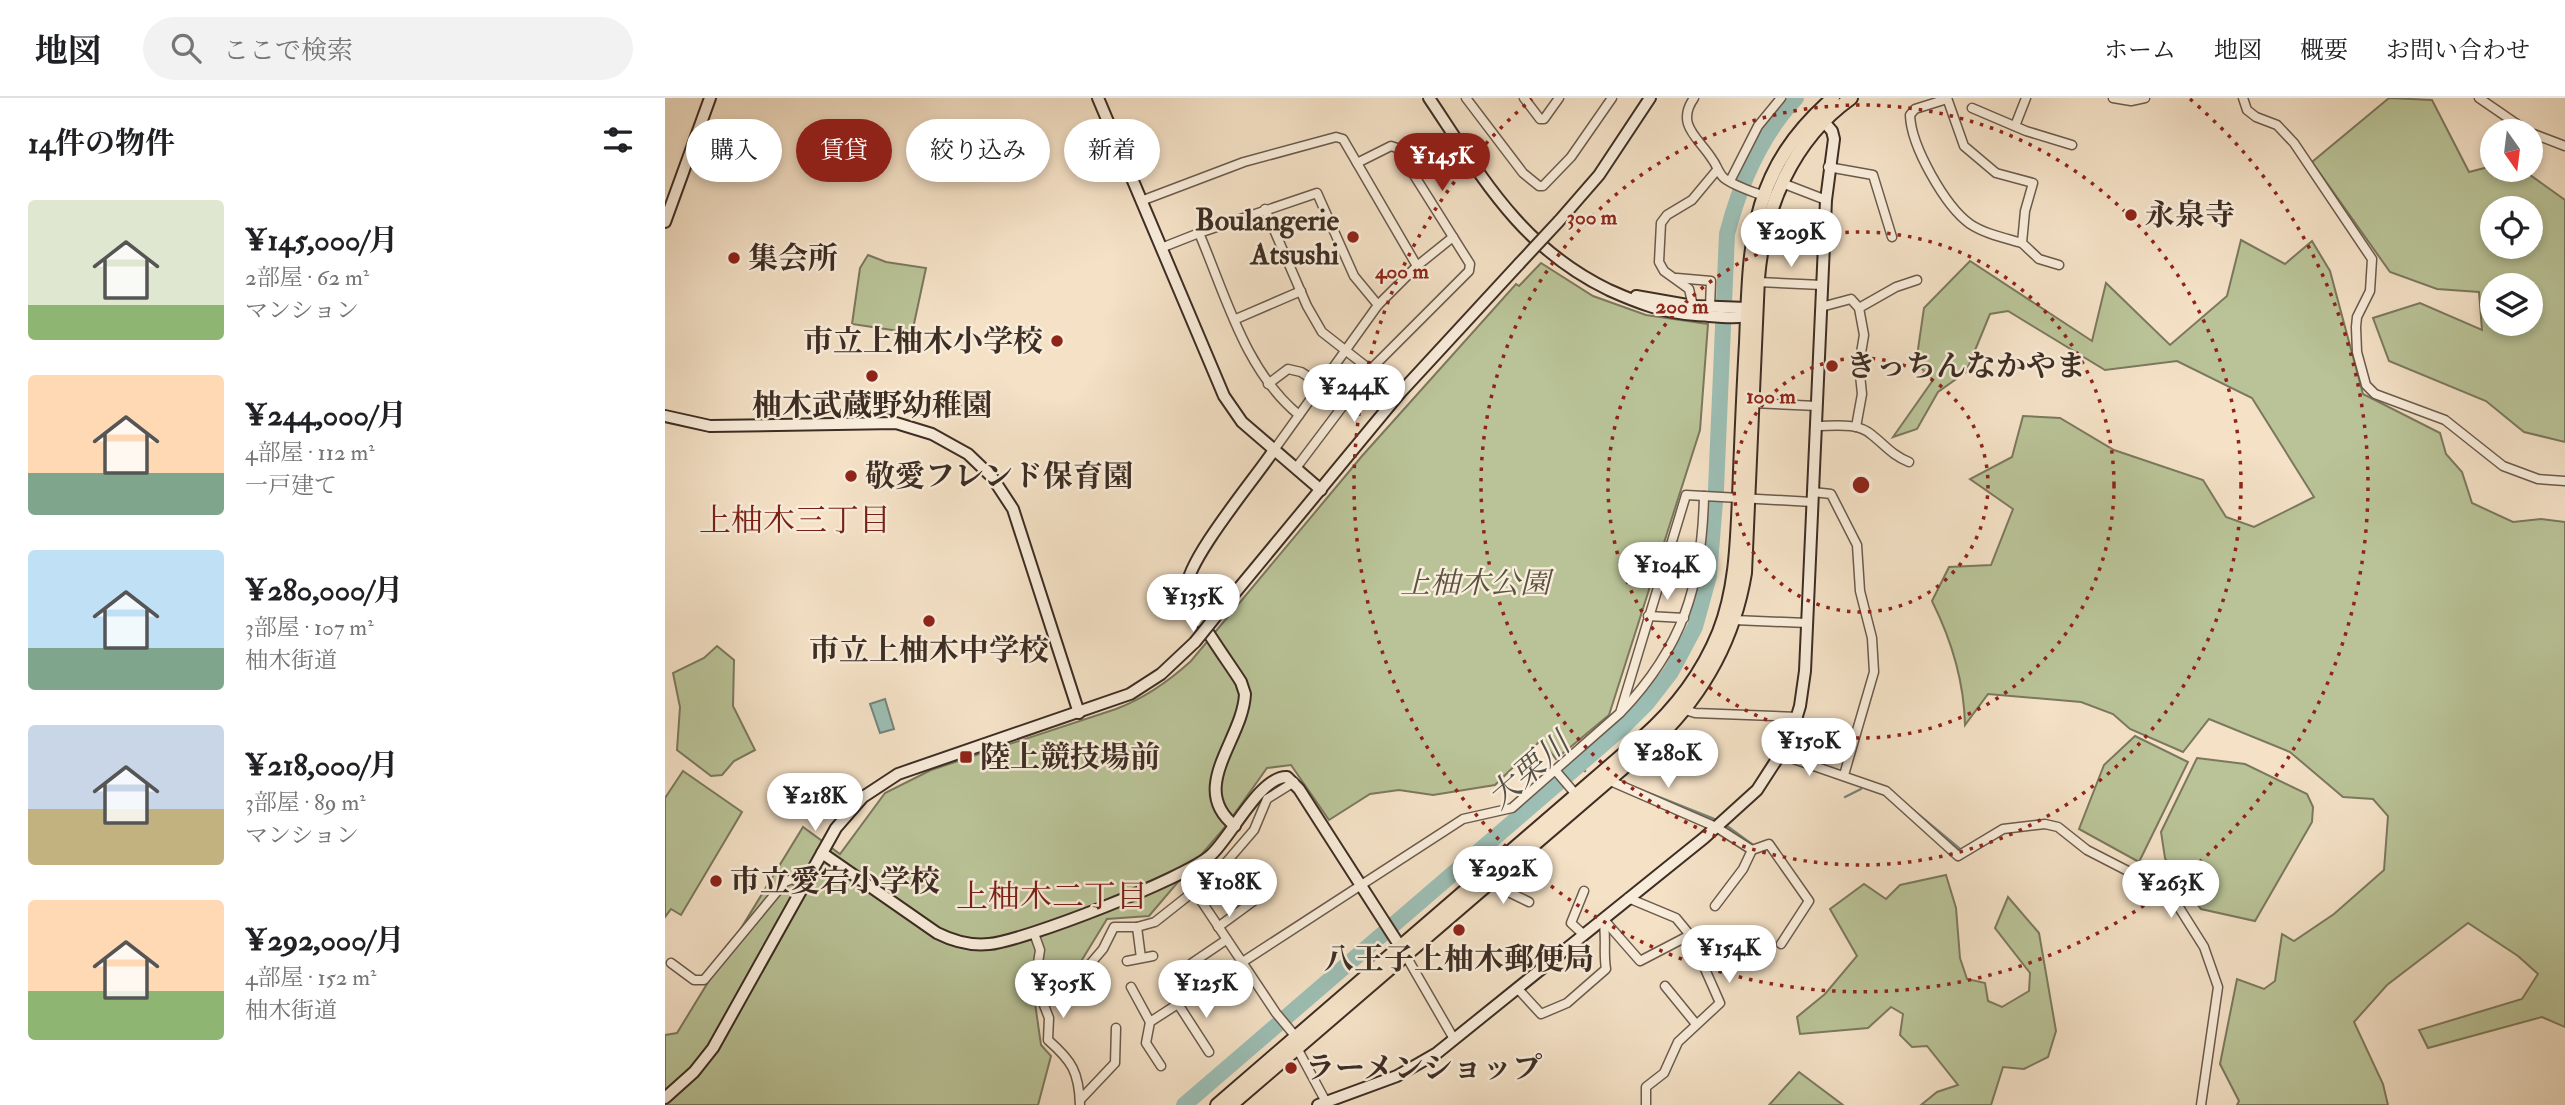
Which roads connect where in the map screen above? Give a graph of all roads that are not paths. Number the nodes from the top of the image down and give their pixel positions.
1 (710, 98) edge
2 (1098, 98) edge
3 (1429, 98) edge
4 (1466, 98) edge
5 (1524, 98) edge
6 (1559, 98) edge
7 (1612, 98) edge
8 (1650, 98) edge
9 (1694, 98) edge
10 (1781, 98) edge
11 (1833, 98) edge
12 (1851, 98) edge
13 (1947, 98) edge
14 (2026, 98) edge
15 (2113, 98) edge
16 (2145, 98) edge
17 (2243, 98) edge
18 (2479, 98) edge
19 (1972, 108) dead end
20 (1821, 117) junction
21 (2510, 119) edge
22 (2015, 126) junction
23 (2543, 137) edge
24 (2072, 145) dead end
25 (2565, 146) edge
26 (1357, 163) junction
27 (1828, 167) junction
28 (1717, 170) junction
29 (1731, 182) junction
30 (1782, 183) junction
31 (1764, 196) junction
32 (1826, 200) junction
33 (1141, 201) junction
34 (1265, 209) junction
35 (665, 222) edge
36 (1199, 233) junction
37 (1453, 237) junction
38 (1892, 237) dead end
39 (2022, 243) junction
40 (1161, 248) junction
41 (2059, 265) dead end
42 (1417, 266) junction
43 (1677, 278) junction
44 (1917, 280) dead end
45 (1758, 282) junction
46 (1822, 285) junction
47 (1301, 291) junction
48 (1612, 291) junction
49 (1378, 305) junction
50 (1693, 306) junction
51 (1821, 307) junction
52 (1859, 308) junction
53 (1713, 310) junction
54 (1750, 313) junction
55 (1236, 319) junction
56 (1343, 351) junction
57 (1370, 370) junction
58 (1268, 384) junction
59 (1320, 384) junction
60 (1400, 393) junction
61 (1753, 403) junction
62 (1817, 406) junction
63 (1299, 415) junction
64 (665, 416) edge
65 (1816, 426) junction
66 (1856, 427) junction
67 (1274, 450) junction
68 (1909, 462) dead end
69 (1296, 468) junction
70 (2565, 481) edge
71 (1321, 490) junction
72 (1706, 497) junction
73 (1812, 497) junction
74 (1744, 498) junction
75 (1648, 615) junction
76 (1684, 618) junction
77 (1734, 620) junction
78 (1807, 623) junction
79 (1685, 710) junction
80 (1079, 713) junction
81 (1620, 713) junction
82 (1798, 717) junction
83 (1782, 755) junction
84 (1555, 771) junction
85 (1844, 775) junction
86 (1608, 780) junction
87 (1294, 782) junction
88 (1576, 795) junction
89 (1235, 826) junction
90 (1716, 827) junction
91 (1752, 850) junction
92 (822, 853) junction
93 (1489, 883) junction
94 (804, 885) junction
95 (1361, 885) junction
96 (1271, 889) dead end
97 (1194, 890) junction
98 (1584, 891) dead end
99 (1628, 898) junction
100 (1529, 902) dead end
101 (1715, 906) dead end
102 (1603, 919) junction
103 (1136, 927) junction
104 (1217, 927) junction
105 (1034, 933) junction
106 (1584, 935) junction
107 (1690, 935) junction
108 (1226, 940) junction
109 (1781, 944) dead end
110 (1400, 946) junction
111 (1153, 956) dead end
112 (1141, 958) junction
113 (1127, 961) dead end
114 (1192, 962) dead end
115 (1241, 962) junction
116 (671, 963) dead end
117 (1665, 986) dead end
118 (1131, 987) dead end
119 (1518, 989) junction
120 (1067, 990) dead end
121 (1178, 1004) junction
122 (1150, 1022) junction
123 (1696, 1024) junction
124 (1116, 1028) dead end
125 (1293, 1037) junction
126 (1454, 1039) junction
127 (1209, 1052) dead end
128 (1161, 1066) dead end
129 (665, 1098) edge
130 (1080, 1102) edge
131 (1322, 1103) edge
132 (1217, 1105) edge
133 (1231, 1105) edge
134 (1646, 1105) edge
135 (2201, 1105) edge

1 - 35 street
2 - 33 street
3 - 48 street
4 - 7 street
5 - 6 street
8 - 60 street, bridge
9 - 28 street
10 - 29 street
11 - 20 main road
12 - 20 main road
13 - 39 street
13 - 39 street
14 - 22 street
15 - 16 street
17 - 70 street
18 - 21 street
19 - 22 street
20 - 27 street
20 - 30 main road
20 - 31 main road
22 - 24 street
23 - 25 street
26 - 33 street
26 - 37 street
26 - 42 street
27 - 32 street
27 - 38 street
28 - 29 street
28 - 43 street
29 - 31 street
30 - 32 street
30 - 45 main road
31 - 54 main road
32 - 46 street
33 - 40 street
34 - 36 street
34 - 47 street
34 - 49 street
36 - 40 street
36 - 55 street
37 - 42 street
37 - 57 street
39 - 41 street
40 - 67 street
42 - 49 street
43 - 50 street
43 - 53 street
44 - 52 street
45 - 46 street
45 - 54 main road
46 - 51 street
47 - 55 street
47 - 56 street
48 - 50 street
48 - 53 street
49 - 56 street
50 - 53 street
51 - 52 street
51 - 62 street
52 - 66 street
53 - 54 street
54 - 61 main road
54 - 74 main road
55 - 58 street
56 - 57 street
56 - 59 street
57 - 60 street
57 - 69 street
58 - 59 street
58 - 63 street
59 - 63 street
60 - 71 street
61 - 62 street
61 - 74 main road
62 - 65 street
63 - 67 street
64 - 80 street
65 - 66 street
65 - 73 street
66 - 68 street
67 - 69 street
67 - 89 street
69 - 71 street
71 - 80 street, bridge
72 - 74 street
72 - 75 street
72 - 76 street
73 - 74 street
73 - 78 street
73 - 85 street
74 - 77 main road
74 - 88 main road
75 - 76 street
75 - 81 street
76 - 81 street
77 - 78 street
77 - 79 main road
78 - 82 street
79 - 82 street
79 - 86 main road
80 - 92 street
81 - 84 street
82 - 83 street
83 - 85 street
83 - 90 street
84 - 88 street
84 - 95 street
85 - 135 street
86 - 88 main road
86 - 90 street
87 - 89 street
87 - 95 street
87 - 97 street
88 - 93 main road
88 - 110 main road
89 - 105 street
90 - 91 street
90 - 99 street
91 - 101 street
91 - 109 street
92 - 94 street
92 - 105 street
93 - 100 street
93 - 110 main road
94 - 116 street
94 - 129 street
95 - 110 street
95 - 115 street
96 - 104 street
97 - 103 street
97 - 104 street
98 - 106 street
99 - 102 street
99 - 107 street
102 - 106 street
102 - 107 street
102 - 119 street
103 - 112 street
103 - 120 street
104 - 108 street
105 - 130 street
106 - 119 street
107 - 123 street
108 - 114 street
108 - 115 street
110 - 125 main road
110 - 126 street
111 - 112 street
112 - 113 street
115 - 121 street
115 - 125 street
117 - 123 street
118 - 122 street
119 - 126 street
121 - 122 street
121 - 127 street
122 - 128 street
123 - 134 street
124 - 130 street
125 - 131 street
125 - 132 main road
125 - 133 main road
126 - 131 street

